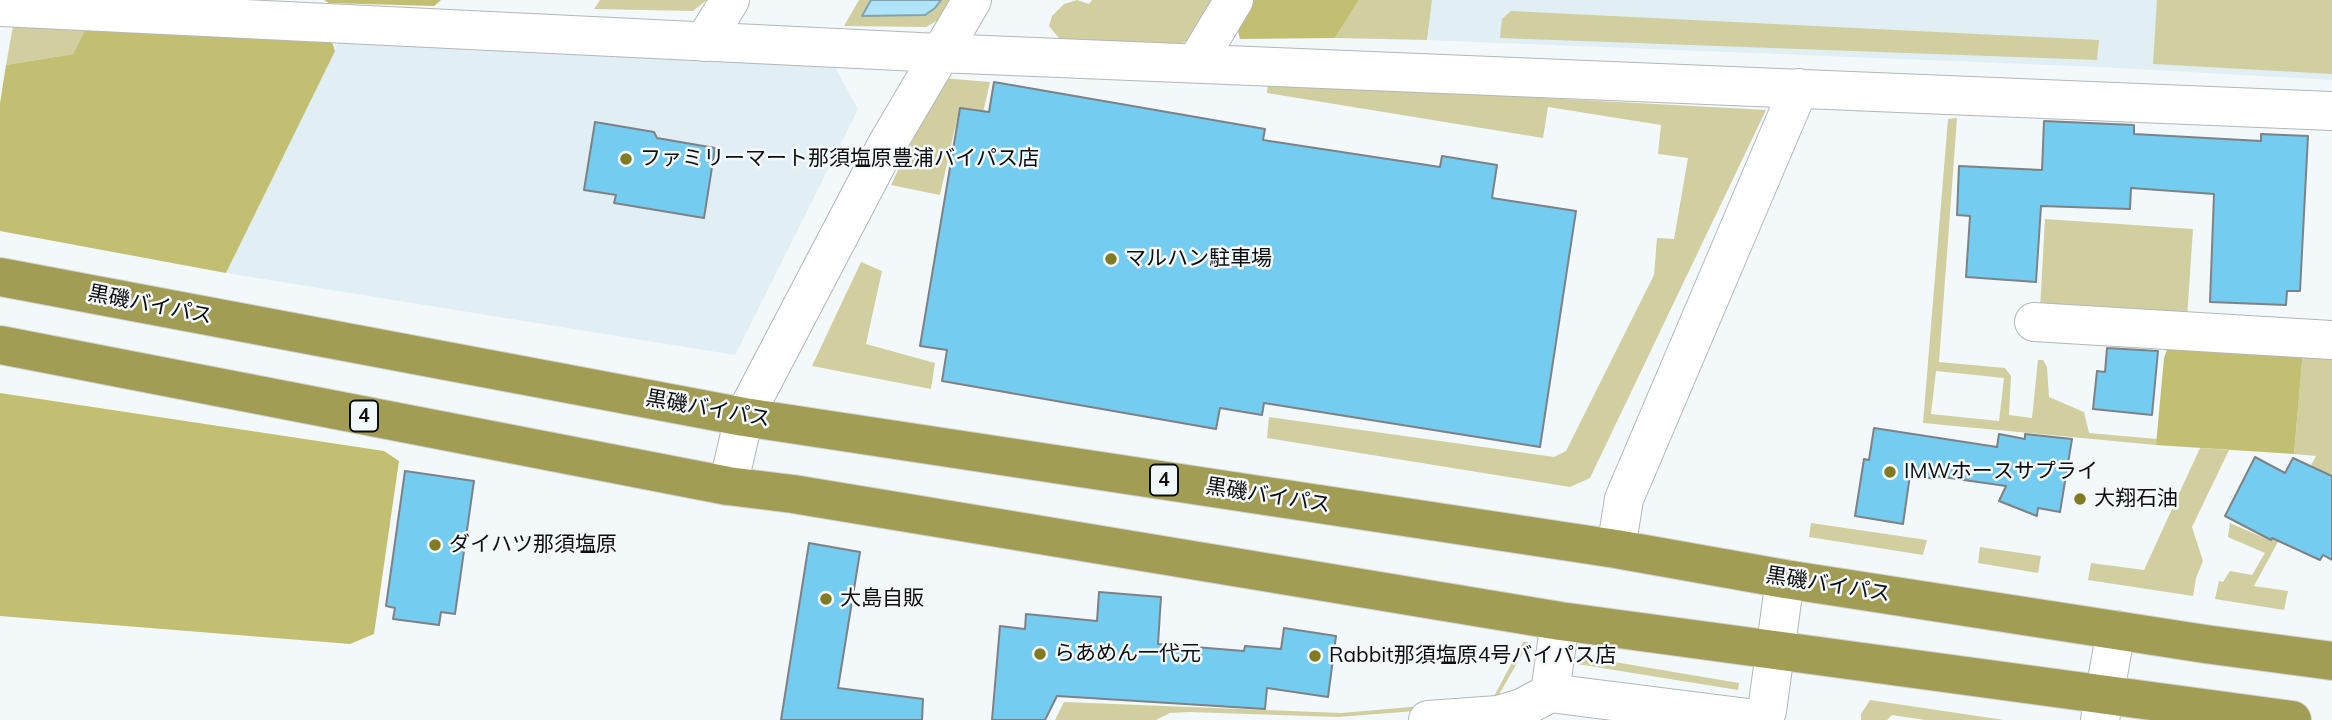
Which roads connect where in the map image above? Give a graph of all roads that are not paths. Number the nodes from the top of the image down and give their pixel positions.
1 (730, 0) edge
2 (972, 0) edge
3 (1234, 0) edge
4 (0, 7) edge
5 (461, 15) edge
6 (704, 42) junction
7 (939, 53) junction
8 (1196, 63) junction
9 (1799, 88) junction
10 (2332, 111) edge
11 (0, 277) edge
12 (2034, 322) dead end
13 (2332, 340) edge
14 (0, 345) edge
15 (744, 417) junction
16 (728, 486) junction
17 (1616, 549) junction
18 (1785, 579) junction
19 (1560, 621) junction
20 (2116, 630) junction
21 (1776, 651) junction
22 (2332, 661) edge
23 (1550, 693) junction
24 (2102, 707) edge
25 (1696, 715) edge
26 (1428, 720) edge
27 (2292, 720) edge

1 - 6 street
2 - 7 street
3 - 8 street
4 - 5 street
5 - 6 street
6 - 7 street
7 - 8 street
7 - 15 street
8 - 9 street
9 - 10 street
9 - 17 street
11 - 15 highway, 黒磯バイパス / 4
12 - 13 street
14 - 16 highway, 4
15 - 16 street
15 - 17 highway, 黒磯バイパス / 4
16 - 19 highway, 4
17 - 18 highway, 黒磯バイパス / 4
18 - 20 highway, 黒磯バイパス / 4
18 - 21 street
19 - 21 highway, 4
19 - 23 street
20 - 22 highway, 黒磯バイパス / 4
20 - 24 street
21 - 24 highway, 4
21 - 25 street
23 - 25 street
23 - 26 street
24 - 27 highway, 4

